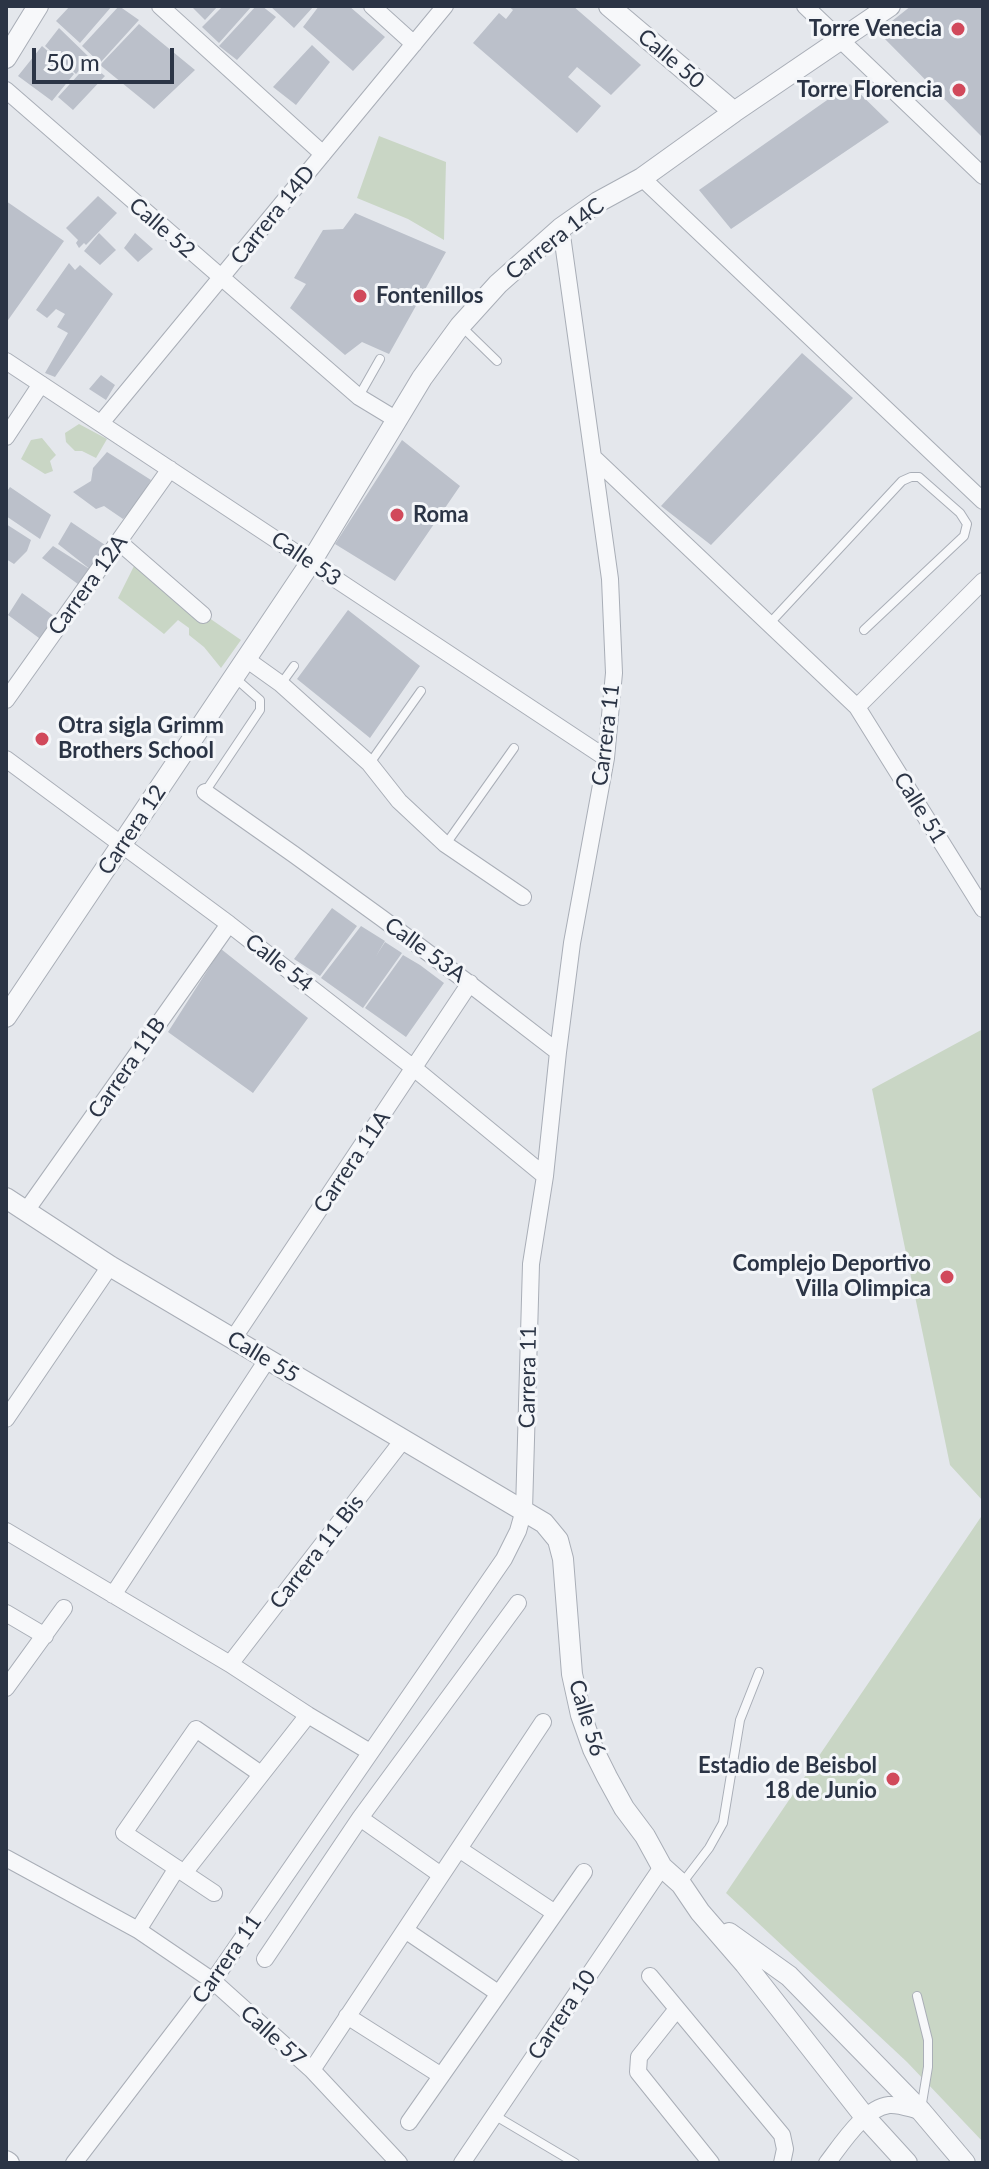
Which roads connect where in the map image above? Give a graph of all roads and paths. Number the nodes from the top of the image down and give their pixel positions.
1 (38, 6) edge
2 (160, 6) edge
3 (372, 6) edge
4 (445, 6) edge
5 (609, 6) edge
6 (805, 6) edge
7 (890, 6) edge
8 (841, 40) junction
9 (414, 44) junction
10 (6, 58) edge
11 (6, 90) edge
12 (734, 112) junction
13 (323, 154) junction
14 (983, 176) edge
15 (642, 178) junction
16 (561, 228) junction
17 (220, 278) junction
18 (460, 326) junction
19 (380, 359) dead end
20 (6, 361) edge
21 (497, 361) dead end
22 (41, 384) junction
23 (359, 397) junction
24 (397, 420) junction
25 (101, 423) junction
26 (6, 437) edge
27 (593, 457) junction
28 (170, 469) junction
29 (983, 501) edge
30 (119, 542) junction
31 (311, 562) junction
32 (983, 581) edge
33 (203, 615) dead end
34 (769, 624) junction
35 (864, 630) dead end
36 (246, 659) junction
37 (294, 666) dead end
38 (234, 677) junction
39 (281, 684) junction
40 (421, 691) dead end
41 (6, 700) edge
42 (857, 707) junction
43 (514, 748) dead end
44 (606, 758) junction
45 (6, 759) edge
46 (369, 763) junction
47 (205, 792) joint
48 (445, 844) junction
49 (121, 845) junction
50 (523, 897) dead end
51 (983, 909) edge
52 (229, 924) junction
53 (470, 983) junction
54 (6, 1017) edge
55 (558, 1052) junction
56 (415, 1069) junction
57 (545, 1176) junction
58 (6, 1198) edge
59 (26, 1211) junction
60 (110, 1266) junction
61 (233, 1339) junction
62 (267, 1360) junction
63 (6, 1419) edge
64 (403, 1440) junction
65 (524, 1510) junction
66 (6, 1531) edge
67 (113, 1595) junction
68 (518, 1603) dead end
69 (64, 1608) dead end
70 (6, 1613) edge
71 (45, 1636) junction
72 (230, 1664) junction
73 (759, 1672) dead end
74 (6, 1688) edge
75 (308, 1715) junction
76 (543, 1722) dead end
77 (370, 1752) junction
78 (261, 1774) junction
79 (360, 1818) junction
80 (459, 1849) junction
81 (6, 1858) edge
82 (662, 1867) junction
83 (180, 1870) junction
84 (584, 1872) dead end
85 (441, 1875) junction
86 (681, 1884) junction
87 (214, 1893) dead end
88 (700, 1912) junction
89 (555, 1913) junction
90 (138, 1930) junction
91 (405, 1930) junction
92 (265, 1959) dead end
93 (650, 1976) dead end
94 (213, 1981) junction
95 (498, 1993) junction
96 (917, 1996) dead end
97 (677, 2009) junction
98 (347, 2016) junction
99 (312, 2070) junction
100 (440, 2075) junction
101 (921, 2111) junction
102 (494, 2115) junction
103 (865, 2117) junction
104 (409, 2122) dead end
105 (74, 2163) edge
106 (399, 2163) edge
107 (462, 2163) edge
108 (575, 2163) edge
109 (711, 2163) edge
110 (782, 2163) edge
111 (827, 2163) edge
112 (907, 2163) edge
113 (965, 2163) edge

1 - 10 street
2 - 13 street
3 - 9 street
4 - 9 street, Carrera 14D
5 - 12 street, Calle 50
6 - 8 street
7 - 8 street, Carrera 14C
8 - 12 street, Carrera 14C
8 - 14 street
9 - 13 street, Carrera 14D
11 - 17 street, Calle 52
12 - 15 street, Carrera 14C
13 - 17 street, Carrera 14D
15 - 16 street, Carrera 14C
15 - 29 street
16 - 18 street, Carrera 14C
16 - 27 street, Carrera 11
17 - 23 street, Calle 52
17 - 25 street, Carrera 14D
18 - 21 lane
18 - 24 street, Carrera 14C
19 - 23 lane
20 - 22 street, Calle 53
22 - 25 street, Calle 53
22 - 26 street
23 - 24 street, Calle 52
24 - 31 street, Carrera 14C
25 - 28 street, Calle 53
27 - 34 street, Calle 51
27 - 44 street, Carrera 11
28 - 30 street, Carrera 12A
28 - 31 street, Calle 53
30 - 33 street
30 - 41 street, Carrera 12A
31 - 36 street, Carrera 12
31 - 44 street, Calle 53
32 - 42 street
34 - 35 lane
34 - 42 street, Calle 51
36 - 38 street, Carrera 12
36 - 39 street
37 - 39 lane
38 - 47 lane
38 - 49 street, Carrera 12
39 - 46 street
40 - 46 lane
42 - 51 street, Calle 51
43 - 48 lane
44 - 55 street, Carrera 11
45 - 49 street, Calle 54
46 - 48 street
47 - 53 street, Calle 53A
48 - 50 street
49 - 52 street, Calle 54
49 - 54 street, Carrera 12
52 - 56 street, Calle 54
52 - 59 street, Carrera 11B
53 - 55 street, Calle 53A
53 - 56 street, Carrera 11A
55 - 57 street, Carrera 11
56 - 57 street, Calle 54
56 - 61 street, Carrera 11A
57 - 65 street, Carrera 11
58 - 59 street, Calle 55
59 - 60 street, Calle 55
60 - 61 street, Calle 55
60 - 63 street
61 - 62 street, Calle 55
62 - 64 street, Calle 55
62 - 67 street
64 - 65 street, Calle 55
64 - 72 street, Carrera 11 Bis
65 - 77 street, Carrera 11
65 - 82 street, Calle 56
66 - 67 street
67 - 72 street
68 - 79 street
69 - 71 street
70 - 71 street
71 - 74 street
72 - 75 street
73 - 86 lane
75 - 77 street
75 - 78 street
76 - 80 street
77 - 94 street, Carrera 11
78 - 83 street
78 - 83 street
79 - 85 street
79 - 92 street
80 - 85 street
80 - 89 street
81 - 90 street, Calle 57
82 - 86 street, Calle 56
82 - 102 street, Carrera 10
83 - 87 street
83 - 90 street
84 - 89 street
85 - 91 street
86 - 88 street, Calle 56
88 - 101 street, Calle 56
88 - 103 street, Calle 56
89 - 95 street
90 - 94 street, Calle 57
91 - 95 street
91 - 98 street
93 - 97 street
94 - 99 street, Calle 57
94 - 105 street, Carrera 11
95 - 100 street
96 - 101 lane
97 - 109 street
97 - 110 street
98 - 99 street
98 - 100 street
99 - 106 street, Calle 57
100 - 104 street
101 - 103 street
101 - 113 street, Calle 56
102 - 107 street, Carrera 10
102 - 108 lane
103 - 111 street
103 - 112 street, Calle 56

